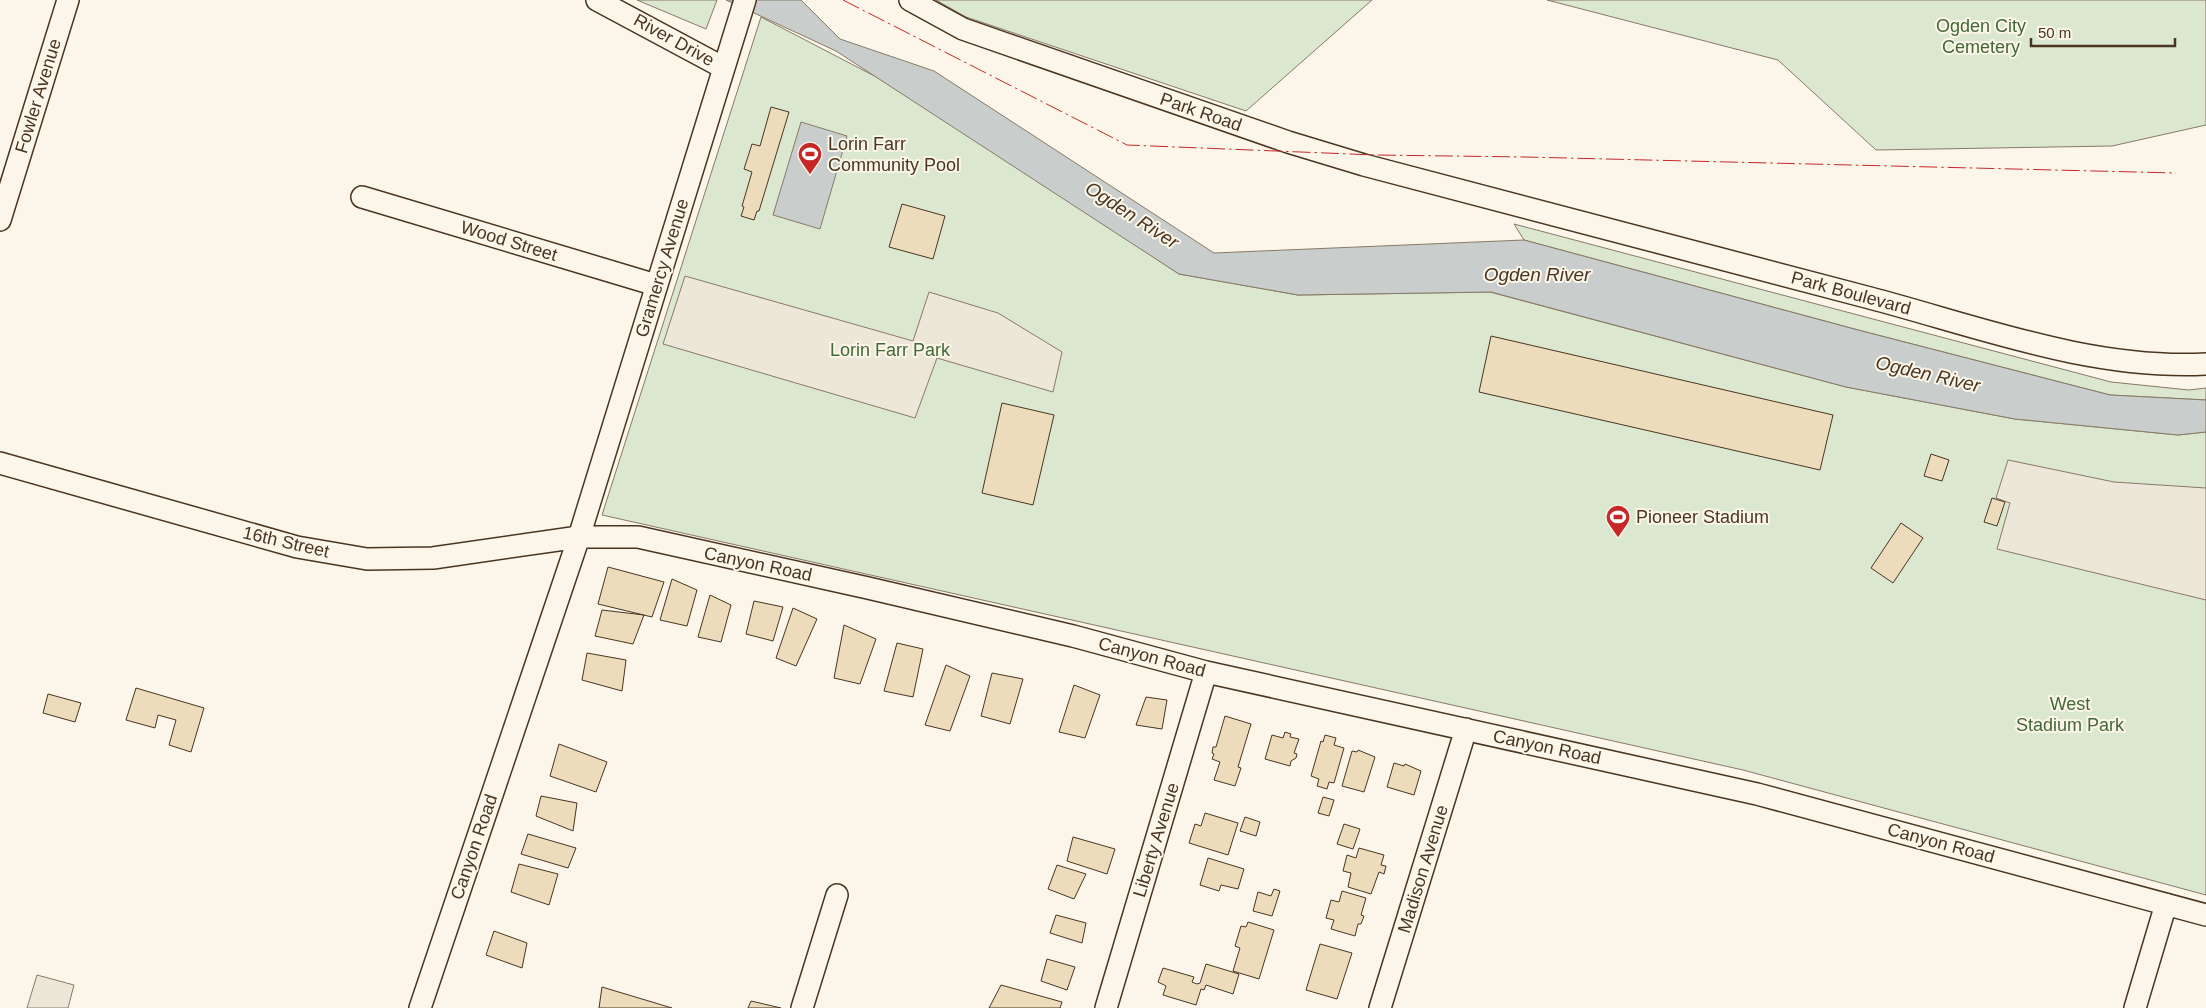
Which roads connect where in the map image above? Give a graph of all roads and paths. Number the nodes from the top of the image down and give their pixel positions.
1 (68, 0) edge
2 (597, 0) edge
3 (745, 0) edge
4 (910, 0) edge
5 (724, 68) junction
6 (362, 197) dead end
7 (1500, 201) joint
8 (0, 220) edge
9 (656, 285) junction
10 (2206, 364) edge
11 (0, 463) edge
12 (579, 537) junction
13 (1206, 672) junction
14 (1466, 729) junction
15 (837, 894) dead end
16 (2166, 904) junction
17 (2206, 914) edge
18 (427, 1006) edge
19 (1388, 1006) edge
20 (802, 1008) edge
21 (1106, 1008) edge
22 (2135, 1008) edge

1 - 8 street, Fowler Avenue
2 - 5 street, River Drive
3 - 5 street, Gramercy Avenue
4 - 7 street, Park Road
5 - 9 street, Gramercy Avenue
6 - 9 street, Wood Street
7 - 10 street, Park Boulevard
9 - 12 street, Gramercy Avenue
11 - 12 street, 16th Street
12 - 13 street, Canyon Road
12 - 18 street, Canyon Road
13 - 14 street, Canyon Road
13 - 21 street, Liberty Avenue
14 - 16 street, Canyon Road
14 - 19 street, Madison Avenue
15 - 20 street
16 - 17 street, Canyon Road
16 - 22 street

